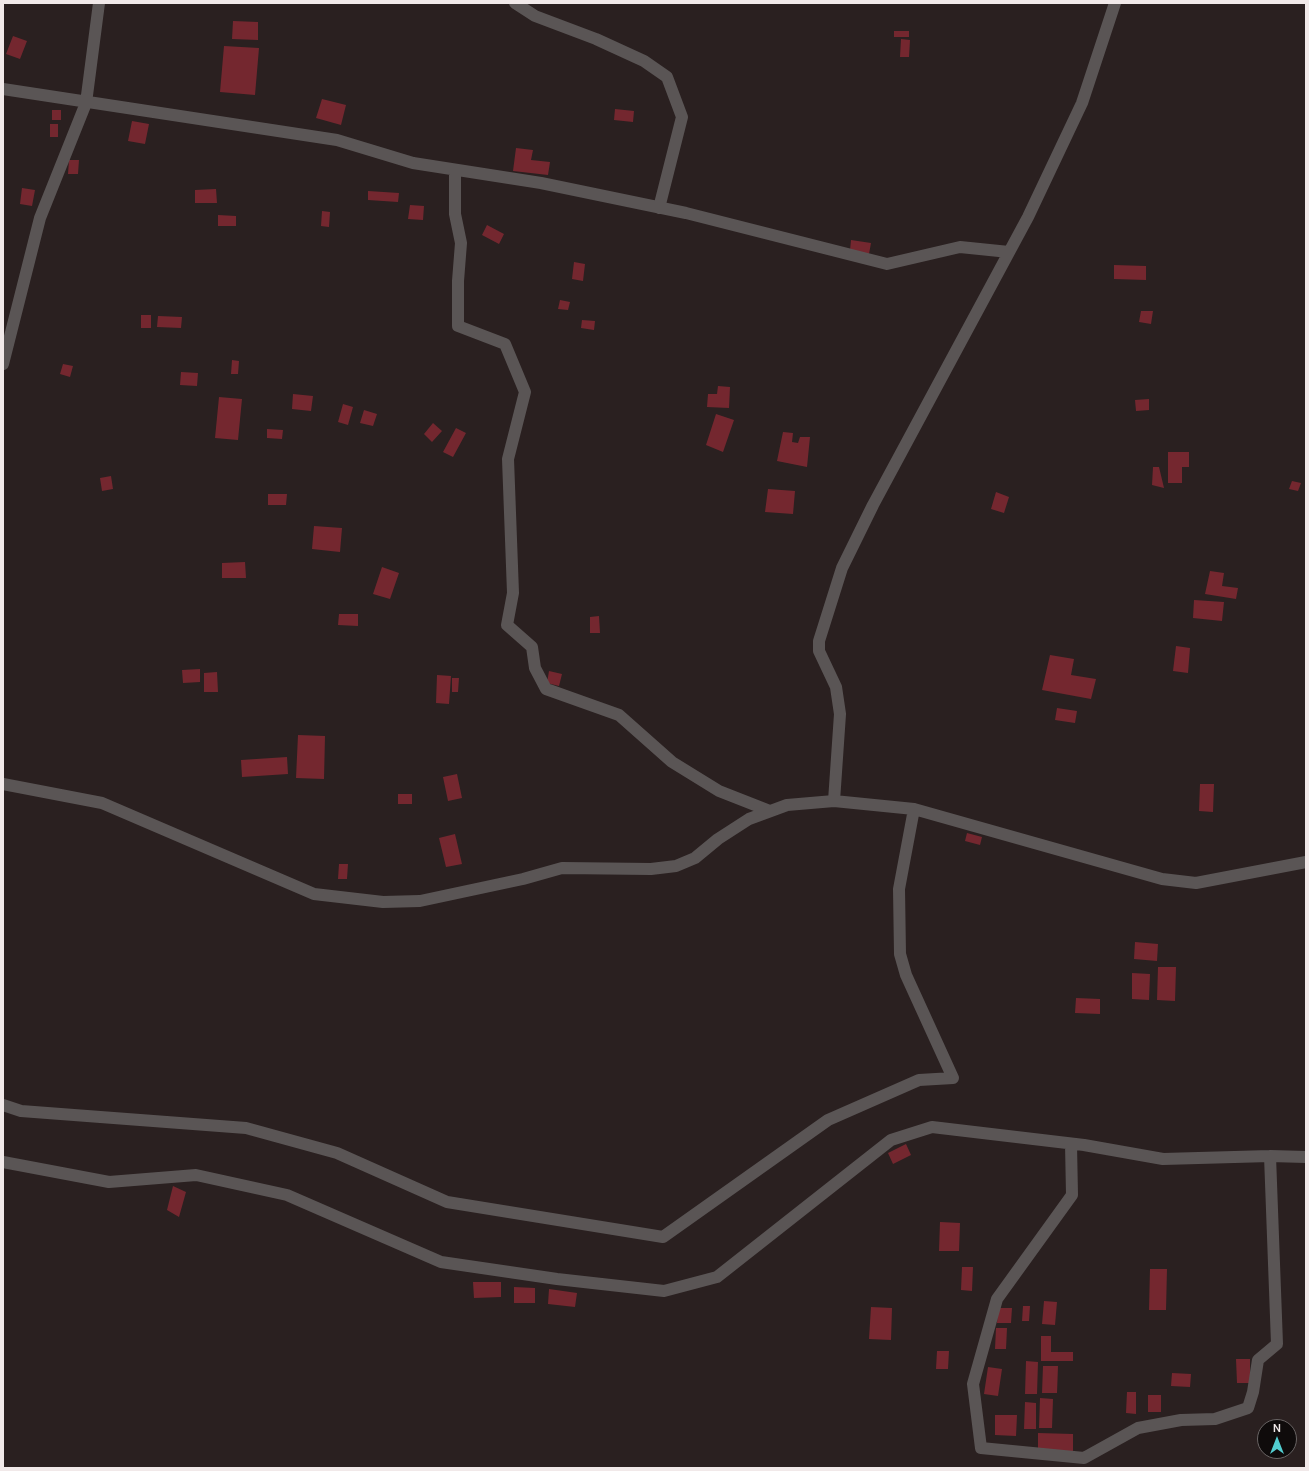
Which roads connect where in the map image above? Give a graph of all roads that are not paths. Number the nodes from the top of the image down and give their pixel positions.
1 (99, 3) edge
2 (515, 3) edge
3 (1115, 3) edge
4 (3, 89) edge
5 (86, 103) junction
6 (455, 170) junction
7 (660, 208) junction
8 (1009, 252) junction
9 (3, 364) edge
10 (3, 784) edge
11 (834, 801) junction
12 (914, 809) junction
13 (770, 811) junction
14 (1306, 862) edge
15 (3, 1105) edge
16 (1071, 1144) junction
17 (1270, 1156) junction
18 (1306, 1157) edge
19 (3, 1162) edge

1 - 5 street
2 - 7 street
3 - 8 street
4 - 5 street
5 - 6 street
5 - 9 street
6 - 7 street
6 - 13 street
7 - 8 street
8 - 11 street
10 - 13 street
11 - 12 street
11 - 13 street
12 - 14 street
12 - 15 street
16 - 17 street
16 - 17 street
16 - 19 street
17 - 18 street

